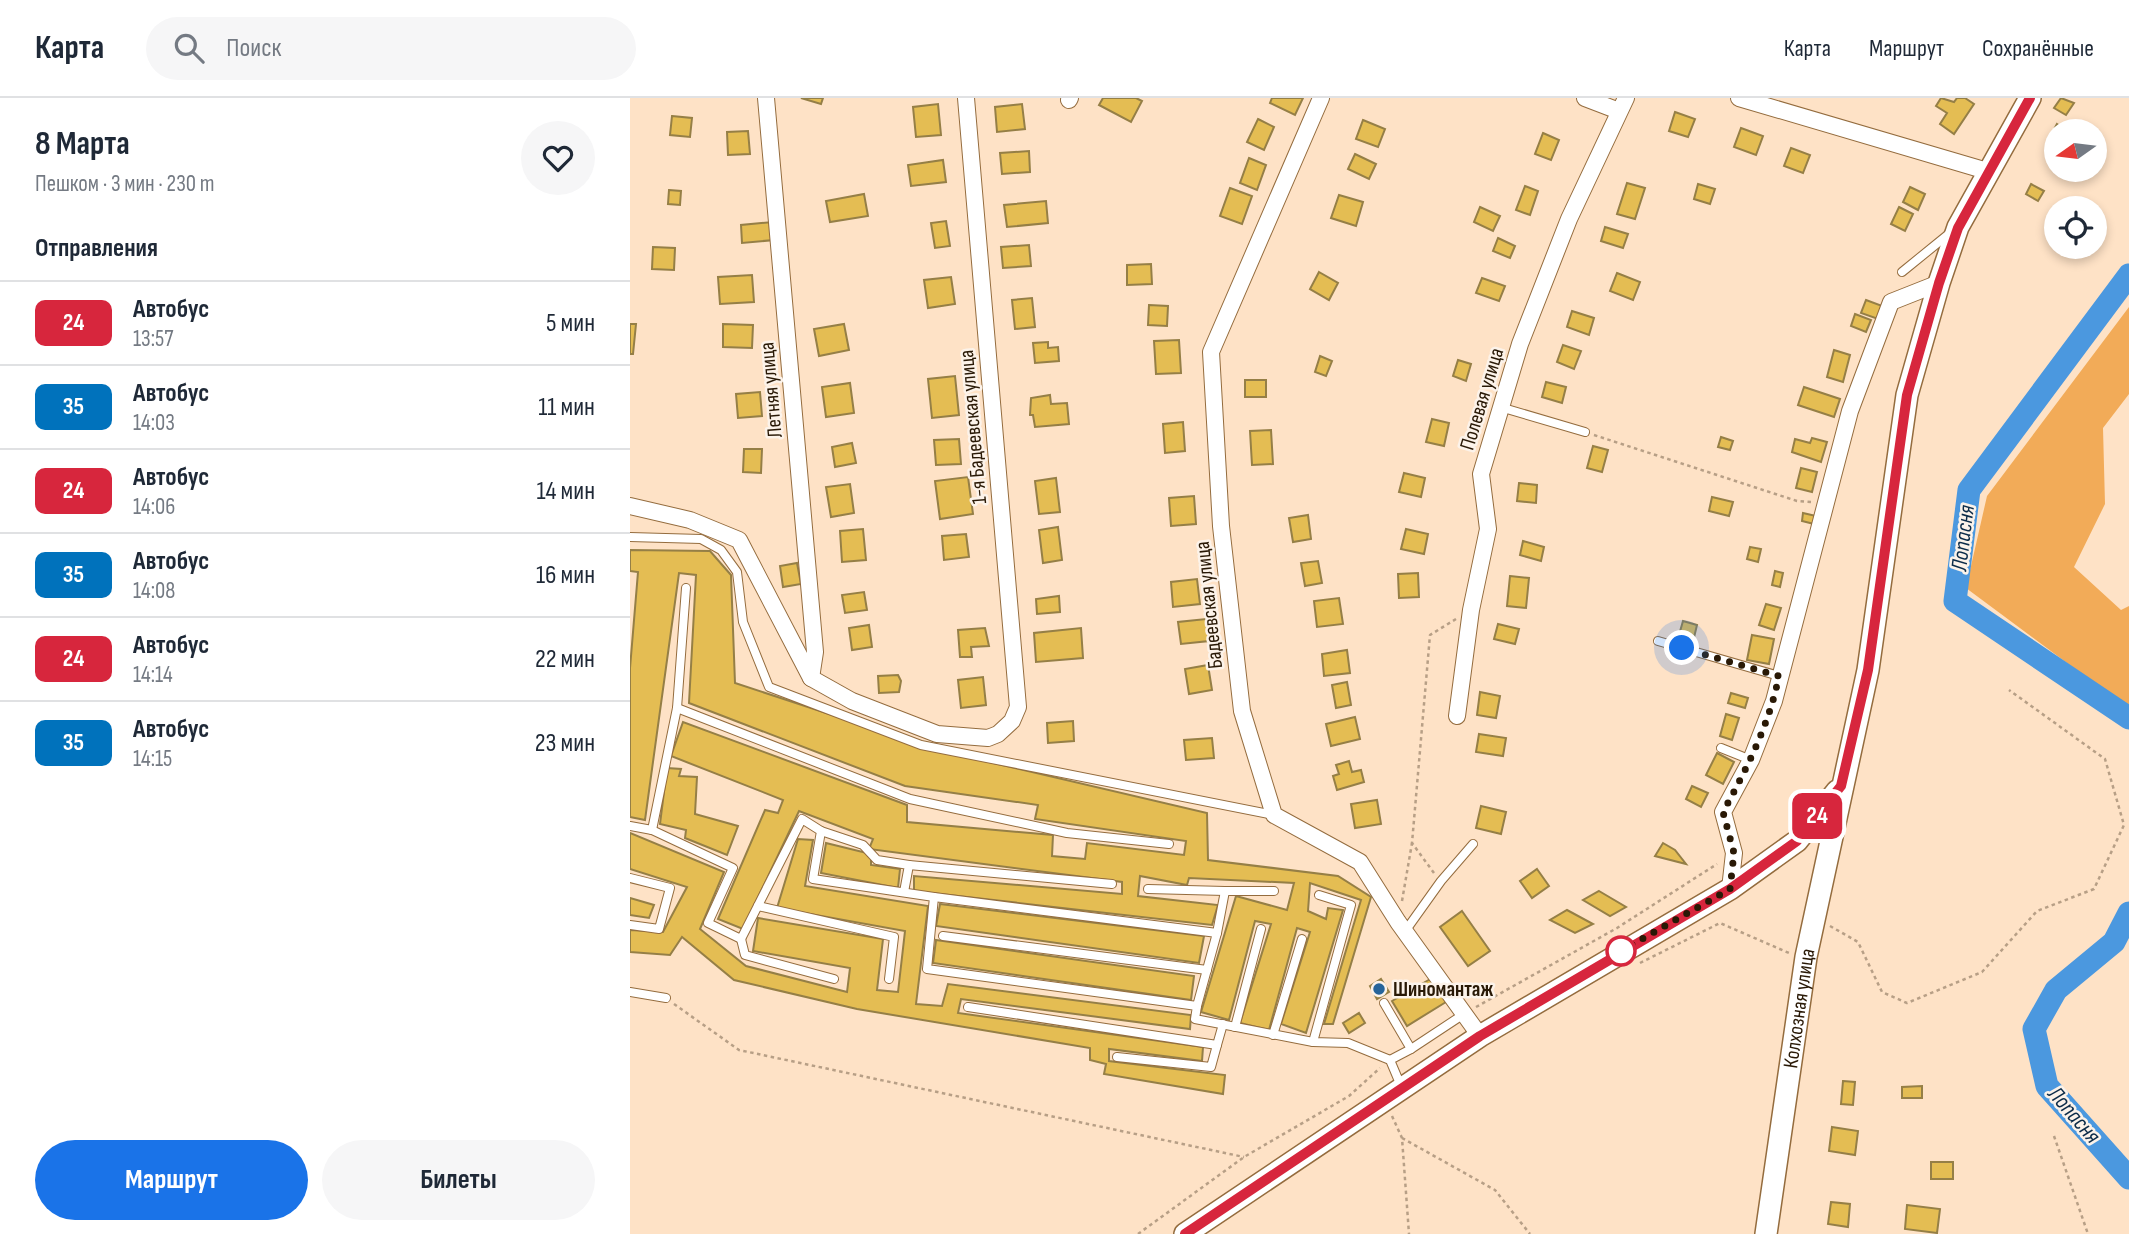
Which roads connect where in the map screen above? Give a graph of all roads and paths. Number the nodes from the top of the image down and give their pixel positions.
1 (766, 98) edge
2 (966, 98) edge
3 (1321, 98) edge
4 (1585, 98) edge
5 (1739, 98) edge
6 (2030, 98) edge
7 (1622, 105) edge
8 (1987, 172) junction
9 (1958, 228) junction
10 (1902, 272) dead end
11 (1939, 283) junction
12 (1500, 407) junction
13 (1585, 432) joint
14 (1825, 503) junction
15 (630, 506) edge
16 (630, 537) edge
17 (686, 588) dead end
18 (1471, 610) junction
19 (1658, 641) dead end
20 (1779, 676) junction
21 (811, 678) junction
22 (2009, 690) dead end
23 (677, 708) junction
24 (1457, 716) dead end
25 (1721, 748) dead end
26 (1751, 760) junction
27 (1841, 786) junction
28 (1274, 815) junction
29 (630, 826) edge
30 (652, 830) junction
31 (821, 831) junction
32 (1412, 843) junction
33 (1169, 844) dead end
34 (1473, 844) dead end
35 (1734, 853) junction
36 (909, 865) junction
37 (630, 878) edge
38 (1440, 881) junction
39 (1112, 884) dead end
40 (1148, 889) dead end
41 (1730, 889) junction
42 (1225, 891) junction
43 (1274, 891) dead end
44 (904, 892) junction
45 (1319, 895) dead end
46 (934, 897) junction
47 (758, 906) junction
48 (1814, 920) junction
49 (630, 925) edge
50 (1402, 926) junction
51 (1261, 929) dead end
52 (1217, 933) junction
53 (943, 936) dead end
54 (741, 939) junction
55 (1302, 939) dead end
56 (1806, 957) junction
57 (1637, 964) dead end
58 (1207, 970) junction
59 (834, 979) dead end
60 (889, 979) dead end
61 (630, 992) edge
62 (666, 998) joint
63 (1384, 1003) dead end
64 (1197, 1006) junction
65 (968, 1007) dead end
66 (1464, 1014) junction
67 (1223, 1024) junction
68 (1235, 1027) junction
69 (1273, 1035) junction
70 (1480, 1036) junction
71 (1313, 1041) junction
72 (1217, 1045) junction
73 (1412, 1049) junction
74 (1117, 1057) dead end
75 (1390, 1060) junction
76 (1393, 1095) junction
77 (2054, 1136) dead end
78 (1402, 1138) junction
79 (1244, 1157) junction
80 (1138, 1234) edge
81 (1185, 1234) edge
82 (1409, 1234) edge
83 (1530, 1234) edge
84 (1766, 1234) edge
85 (2088, 1234) edge

1 - 21 street, Летняя улица
2 - 21 street, 1-я Бадеевская улица
3 - 28 street, Бадеевская улица
4 - 7 street, Полевая улица
5 - 8 street
6 - 8 main road, Колхозная улица
7 - 12 street, Полевая улица
8 - 9 main road, Колхозная улица
9 - 10 lane
9 - 11 main road, Колхозная улица
11 - 14 street
11 - 27 main road, Колхозная улица
12 - 13 lane
12 - 18 street, Полевая улица
13 - 14 path
14 - 20 street
15 - 21 street
16 - 28 lane
17 - 23 lane
18 - 24 street, Полевая улица
18 - 32 path
19 - 20 lane
20 - 26 street
22 - 48 path
23 - 30 lane
23 - 33 lane
25 - 26 lane
26 - 35 street
27 - 41 main road, Колхозная улица
27 - 48 main road, Колхозная улица
28 - 50 street
29 - 30 lane
30 - 54 lane
31 - 36 lane
31 - 44 lane
31 - 47 lane
32 - 38 path
32 - 50 path
34 - 38 lane
35 - 41 street
35 - 66 path
36 - 39 lane
36 - 44 lane
37 - 49 lane
38 - 50 lane
40 - 42 lane
41 - 70 main road, Колхозная улица
42 - 43 lane
42 - 52 lane
44 - 46 lane
45 - 71 lane
46 - 52 lane
46 - 64 lane
47 - 54 lane
47 - 60 lane
48 - 56 main road, Колхозная улица
50 - 66 street
51 - 68 lane
52 - 58 lane
53 - 58 lane
54 - 59 lane
55 - 69 lane
56 - 57 path
56 - 84 main road, Колхозная улица
58 - 64 lane
61 - 62 lane
62 - 79 path
63 - 73 lane
64 - 67 lane
65 - 72 lane
66 - 70 street
66 - 73 lane
67 - 68 lane
67 - 72 lane
68 - 69 lane
69 - 71 lane
70 - 76 main road, Колхозная улица
71 - 75 lane
72 - 74 lane
73 - 75 lane
75 - 76 lane
75 - 79 path
76 - 78 path
76 - 81 main road, Колхозная улица
77 - 85 path
78 - 82 path
78 - 83 path
79 - 80 path

